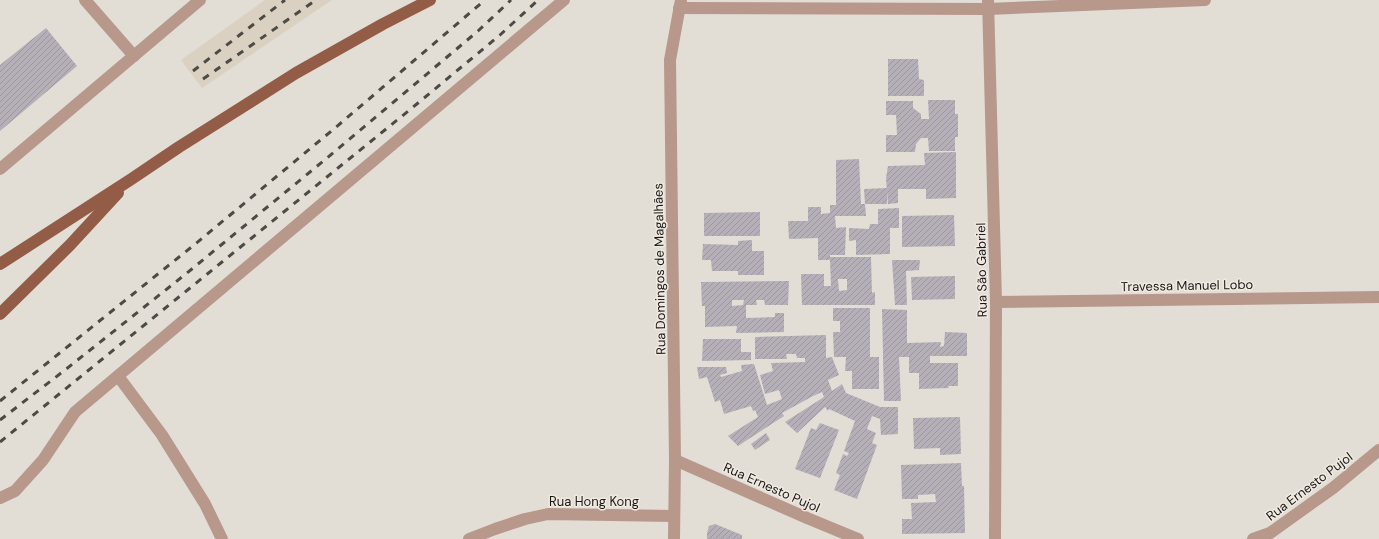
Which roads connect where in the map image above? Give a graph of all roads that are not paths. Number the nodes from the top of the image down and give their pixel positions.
1 (85, 0) edge
2 (430, 0) edge
3 (564, 0) edge
4 (1205, 0) edge
5 (197, 1) edge
6 (680, 4) edge
7 (988, 5) edge
8 (134, 56) junction
9 (0, 169) edge
10 (130, 180) junction
11 (0, 264) edge
12 (1379, 296) edge
13 (996, 302) junction
14 (0, 314) edge
15 (118, 376) junction
16 (1379, 450) edge
17 (675, 460) junction
18 (0, 498) edge
19 (674, 516) junction
20 (222, 539) edge
21 (469, 539) edge
22 (674, 539) edge
23 (858, 539) edge
24 (995, 539) edge
25 (1253, 539) edge

1 - 8 street
2 - 10 main road
3 - 15 street
4 - 7 street
5 - 8 street
6 - 7 street
6 - 17 street, Rua Domingos de Magalhães
7 - 13 street, Rua São Gabriel
8 - 9 street
10 - 11 main road
10 - 14 main road
12 - 13 street, Travessa Manuel Lobo
13 - 24 street, Rua São Gabriel
15 - 18 street
15 - 20 street
16 - 25 street, Rua Ernesto Pujol
17 - 19 street, Rua Domingos de Magalhães
17 - 23 street, Rua Ernesto Pujol
19 - 21 street, Rua Hong Kong
19 - 22 street, Rua Domingos de Magalhães

